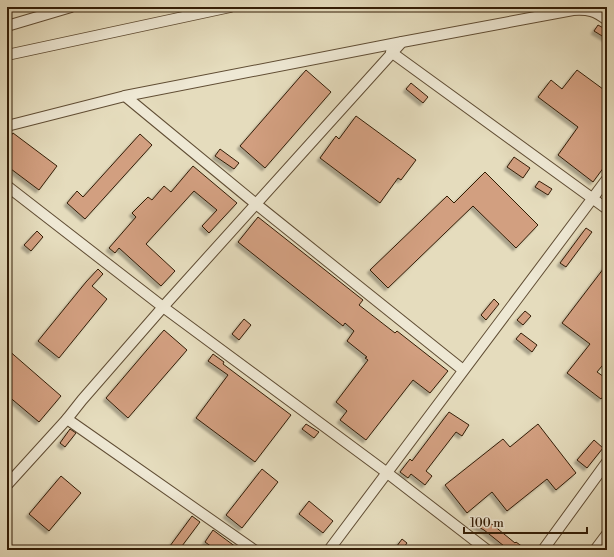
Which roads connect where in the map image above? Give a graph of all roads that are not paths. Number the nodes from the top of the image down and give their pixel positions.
1 (71, 7) edge
2 (230, 7) edge
3 (589, 9) edge
4 (607, 20) edge
5 (7, 26) edge
6 (402, 42) junction
7 (392, 52) junction
8 (7, 56) edge
9 (125, 96) junction
10 (7, 126) edge
11 (607, 179) edge
12 (7, 186) edge
13 (592, 198) junction
14 (256, 204) junction
15 (607, 209) edge
16 (163, 307) junction
17 (463, 370) junction
18 (67, 419) junction
19 (607, 462) edge
20 (386, 472) junction
21 (7, 485) edge
22 (607, 534) edge
23 (254, 550) edge
24 (329, 550) edge
25 (487, 550) edge
26 (543, 550) edge
27 (595, 550) edge

1 - 5 street
2 - 8 street
3 - 4 street
3 - 6 street
6 - 7 street
6 - 9 street
7 - 13 street
7 - 14 street
9 - 10 street
9 - 14 street
11 - 13 street
12 - 16 street
13 - 15 street
13 - 17 street
14 - 16 street
14 - 17 street
16 - 18 street
16 - 20 street
17 - 20 street
18 - 21 street
18 - 23 street
19 - 26 street
20 - 24 street
20 - 25 street
22 - 27 street

